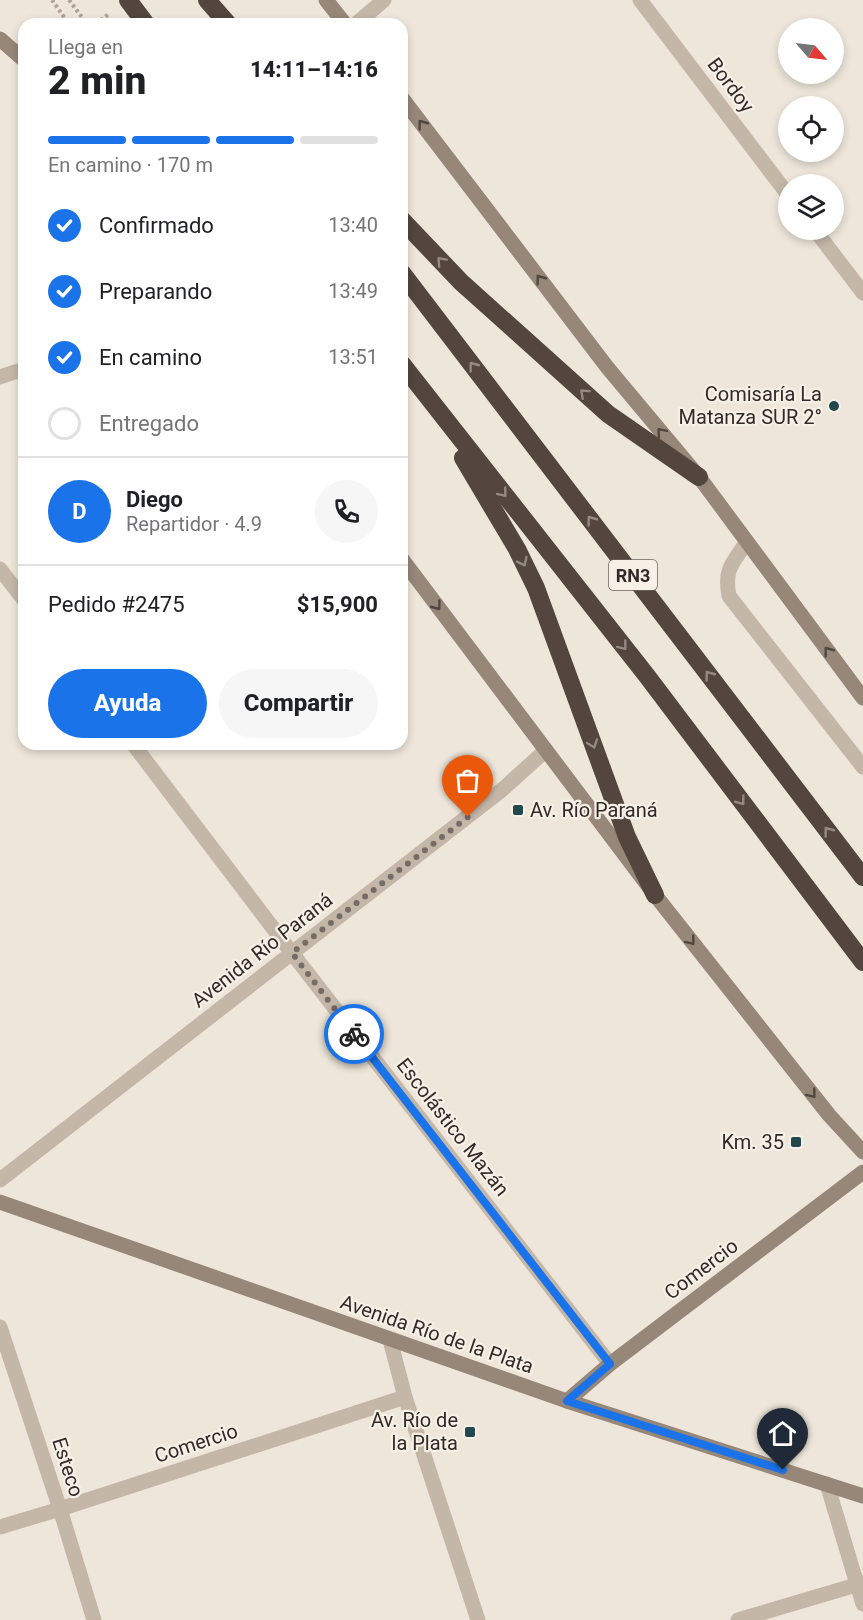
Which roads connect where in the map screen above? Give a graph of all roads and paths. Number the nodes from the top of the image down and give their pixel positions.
1 (52, 0) edge
2 (69, 0) edge
3 (128, 0) edge
4 (193, 0) edge
5 (207, 0) edge
6 (326, 0) edge
7 (384, 0) edge
8 (640, 0) edge
9 (65, 18) edge
10 (82, 18) edge
11 (142, 18) edge
12 (206, 18) edge
13 (223, 18) edge
14 (340, 18) edge
15 (363, 18) edge
16 (0, 39) edge
17 (18, 55) edge
18 (408, 106) edge
19 (778, 182) edge
20 (408, 226) edge
21 (822, 240) edge
22 (408, 281) edge
23 (863, 293) edge
24 (18, 371) edge
25 (408, 372) edge
26 (0, 377) edge
27 (431, 402) junction
28 (699, 477) junction
29 (746, 543) junction
30 (408, 567) edge
31 (0, 568) edge
32 (18, 592) edge
33 (863, 698) edge
34 (138, 750) edge
35 (546, 750) junction
36 (863, 767) edge
37 (863, 877) edge
38 (655, 895) junction
39 (292, 953) junction
40 (863, 962) edge
41 (863, 1152) edge
42 (863, 1172) edge
43 (0, 1180) edge
44 (0, 1202) edge
45 (0, 1327) edge
46 (390, 1340) junction
47 (610, 1364) junction
48 (405, 1397) junction
49 (567, 1401) junction
50 (827, 1484) junction
51 (863, 1496) edge
52 (60, 1509) junction
53 (0, 1527) edge
54 (860, 1584) edge
55 (863, 1604) edge
56 (94, 1620) edge
57 (478, 1620) edge
58 (738, 1620) edge

1 - 9 path
2 - 10 path
3 - 11 highway
4 - 12 highway
5 - 13 highway
6 - 14 street
7 - 15 street
8 - 19 street, Bordoy
16 - 17 street
28 -> 18 street
28 -> 20 highway
21 - 23 street
37 -> 22 highway, RN3
24 - 26 street
25 - 27 highway, RN3
27 -> 38 highway
27 -> 40 highway, RN3
28 - 29 street
33 -> 29 street
29 - 36 street
30 -> 35 street
31 - 32 street
34 - 39 street, Escolástico Mazán
35 - 38 street
35 - 39 street, Avenida Río Paraná
38 -> 41 street
39 - 43 street, Avenida Río Paraná
39 - 47 street, Escolástico Mazán
42 - 47 street, Comercio
44 - 46 street, Avenida Río de la Plata
45 - 52 street, Esteco
46 - 48 street
46 - 49 street, Avenida Río de la Plata
47 - 49 street, Comercio
48 - 52 street, Comercio
48 - 57 street
49 - 50 street, Avenida Río de la Plata
50 - 51 street, Avenida Río de la Plata
50 - 54 street
52 - 53 street, Comercio
52 - 56 street, Esteco
54 - 55 street
54 - 58 street

